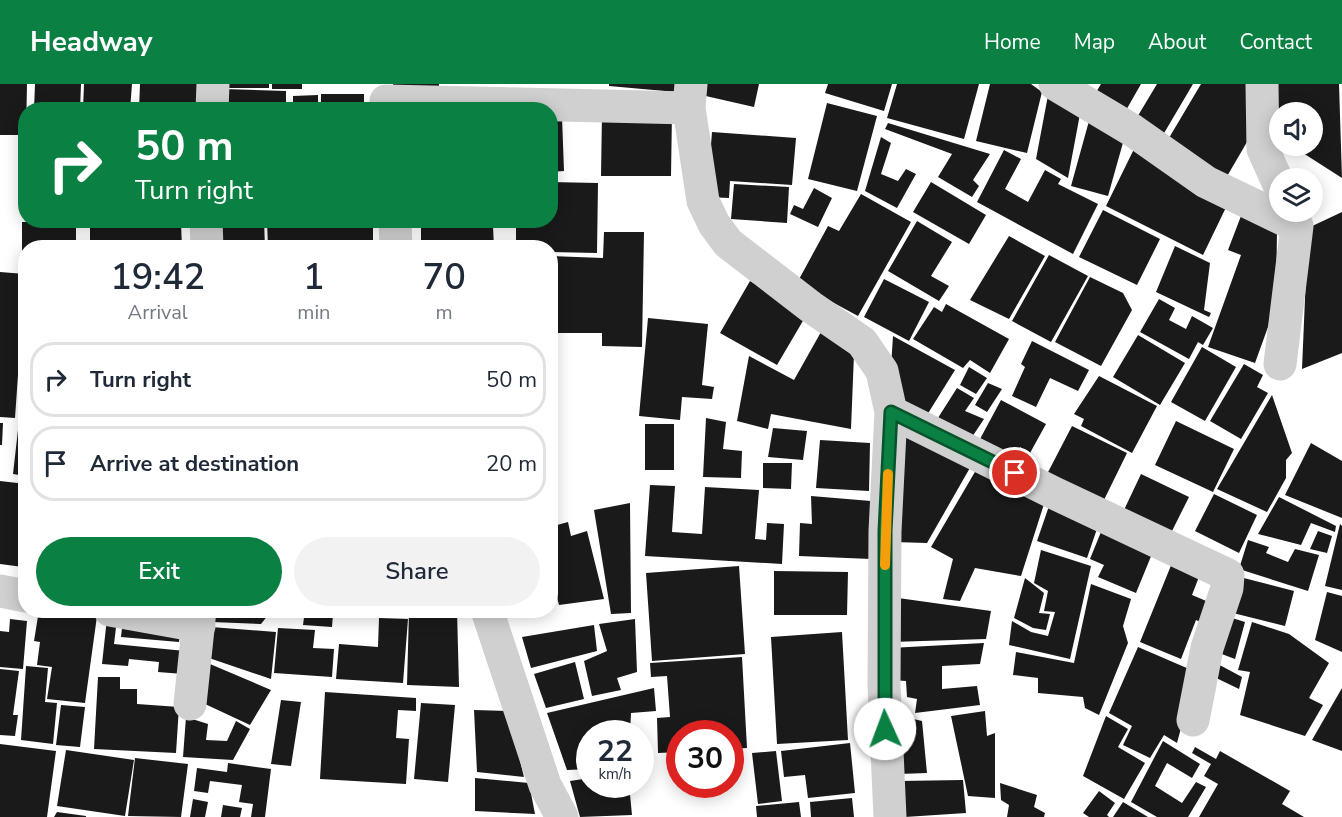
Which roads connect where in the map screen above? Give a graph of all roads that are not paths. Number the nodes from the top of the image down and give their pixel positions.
1 (213, 84) edge
2 (1055, 84) edge
3 (1262, 84) edge
4 (690, 96) edge
5 (385, 98) edge
6 (212, 102) edge
7 (1272, 168) edge
8 (1269, 209) edge
9 (1293, 222) edge
10 (1280, 364) dead end
11 (891, 412) junction
12 (0, 591) edge
13 (18, 594) edge
14 (200, 618) edge
15 (490, 618) edge
16 (190, 704) dead end
17 (1193, 720) dead end
18 (562, 817) edge
19 (890, 817) edge

1 - 6 street
2 - 8 street
3 - 7 street
4 - 5 street
4 - 11 street
9 - 10 street
11 - 17 street
11 - 19 street
12 - 13 street
14 - 16 street
15 - 18 street

